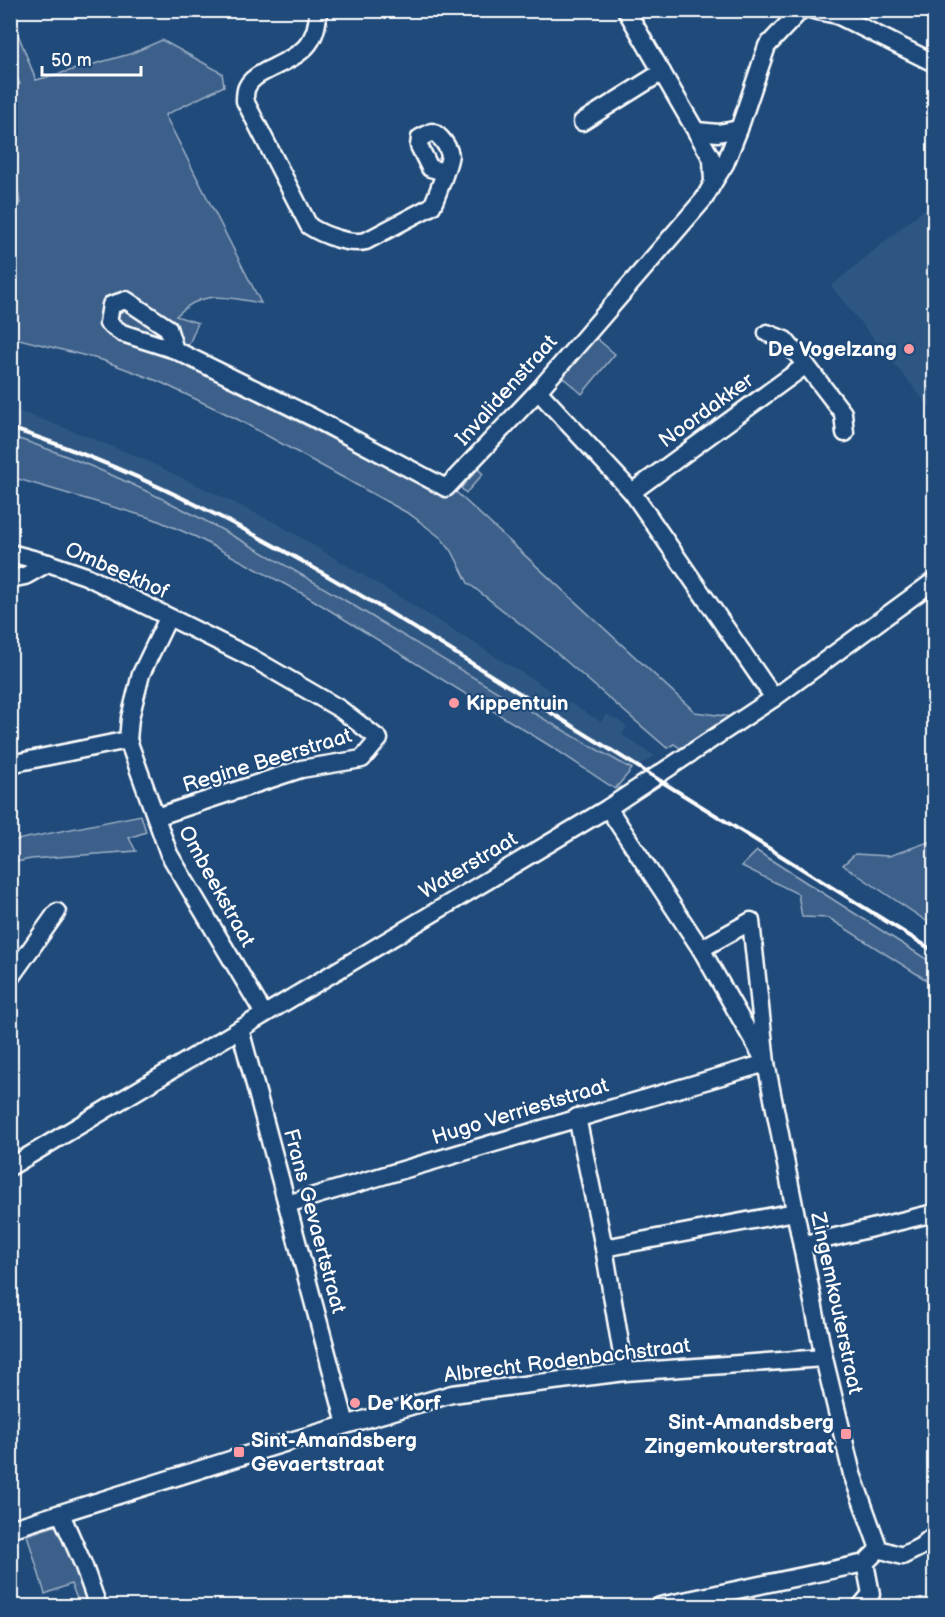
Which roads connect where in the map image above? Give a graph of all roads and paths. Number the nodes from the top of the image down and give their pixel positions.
1 (318, 10) edge
2 (626, 10) edge
3 (801, 10) edge
4 (813, 10) edge
5 (934, 63) edge
6 (662, 72) junction
7 (582, 122) dead end
8 (739, 129) junction
9 (697, 131) junction
10 (444, 172) dead end
11 (713, 183) junction
12 (767, 333) dead end
13 (175, 350) dead end
14 (806, 365) junction
15 (538, 391) junction
16 (845, 432) dead end
17 (632, 492) junction
18 (10, 553) edge
19 (48, 563) junction
20 (10, 579) edge
21 (934, 582) edge
22 (168, 618) junction
23 (252, 658) joint
24 (774, 698) junction
25 (128, 740) junction
26 (10, 764) edge
27 (608, 807) junction
28 (156, 817) junction
29 (57, 912) dead end
30 (701, 949) junction
31 (10, 978) edge
32 (264, 1014) junction
33 (240, 1029) junction
34 (766, 1063) junction
35 (577, 1118) junction
36 (10, 1167) edge
37 (287, 1204) junction
38 (795, 1212) junction
39 (934, 1213) edge
40 (802, 1245) junction
41 (604, 1248) junction
42 (824, 1358) junction
43 (626, 1372) junction
44 (346, 1424) junction
45 (60, 1514) junction
46 (10, 1529) edge
47 (934, 1535) edge
48 (879, 1549) junction
49 (865, 1563) junction
50 (98, 1606) edge
51 (660, 1606) edge
52 (861, 1606) edge

1 - 10 street
2 - 6 street
3 - 8 street, Invalidenstraat
4 - 5 street
6 - 7 street
6 - 9 street
8 - 9 street
8 - 11 street, Invalidenstraat
9 - 11 street
11 - 15 street, Invalidenstraat
12 - 14 street
13 - 15 street, Invalidenstraat
14 - 16 street
14 - 17 street, Noordakker
15 - 17 street
17 - 24 street
18 - 19 street, Ombeekhof
19 - 20 street, Ombeekhof
19 - 22 street, Ombeekhof
21 - 24 street, Waterstraat
22 - 23 street, Ombeekhof
22 - 25 street, Ombeekhof
23 - 28 street, Regine Beerstraat
24 - 27 street, Waterstraat
25 - 26 street
25 - 28 street, Ombeekstraat
27 - 30 street, Zingemkouterstraat
27 - 32 street, Waterstraat
28 - 32 street, Ombeekstraat
29 - 31 street
30 - 34 street, Zingemkouterstraat
30 - 34 street, Zingemkouterstraat
32 - 33 street, Waterstraat
33 - 36 street, Waterstraat
33 - 37 street, Frans Gevaertstraat
34 - 35 street, Hugo Verrieststraat
34 - 38 street, Zingemkouterstraat
35 - 37 street, Hugo Verrieststraat
35 - 41 street
37 - 44 street, Frans Gevaertstraat
38 - 40 street, Zingemkouterstraat
38 - 41 street
39 - 40 street
40 - 42 street, Zingemkouterstraat
41 - 43 street
42 - 43 street, Albrecht Rodenbachstraat
42 - 48 street, Zingemkouterstraat
43 - 44 street, Albrecht Rodenbachstraat
44 - 45 street, Albrecht Rodenbachstraat
45 - 46 street, Albrecht Rodenbachstraat
45 - 50 street
47 - 48 street
48 - 49 street
49 - 51 street
49 - 52 street

